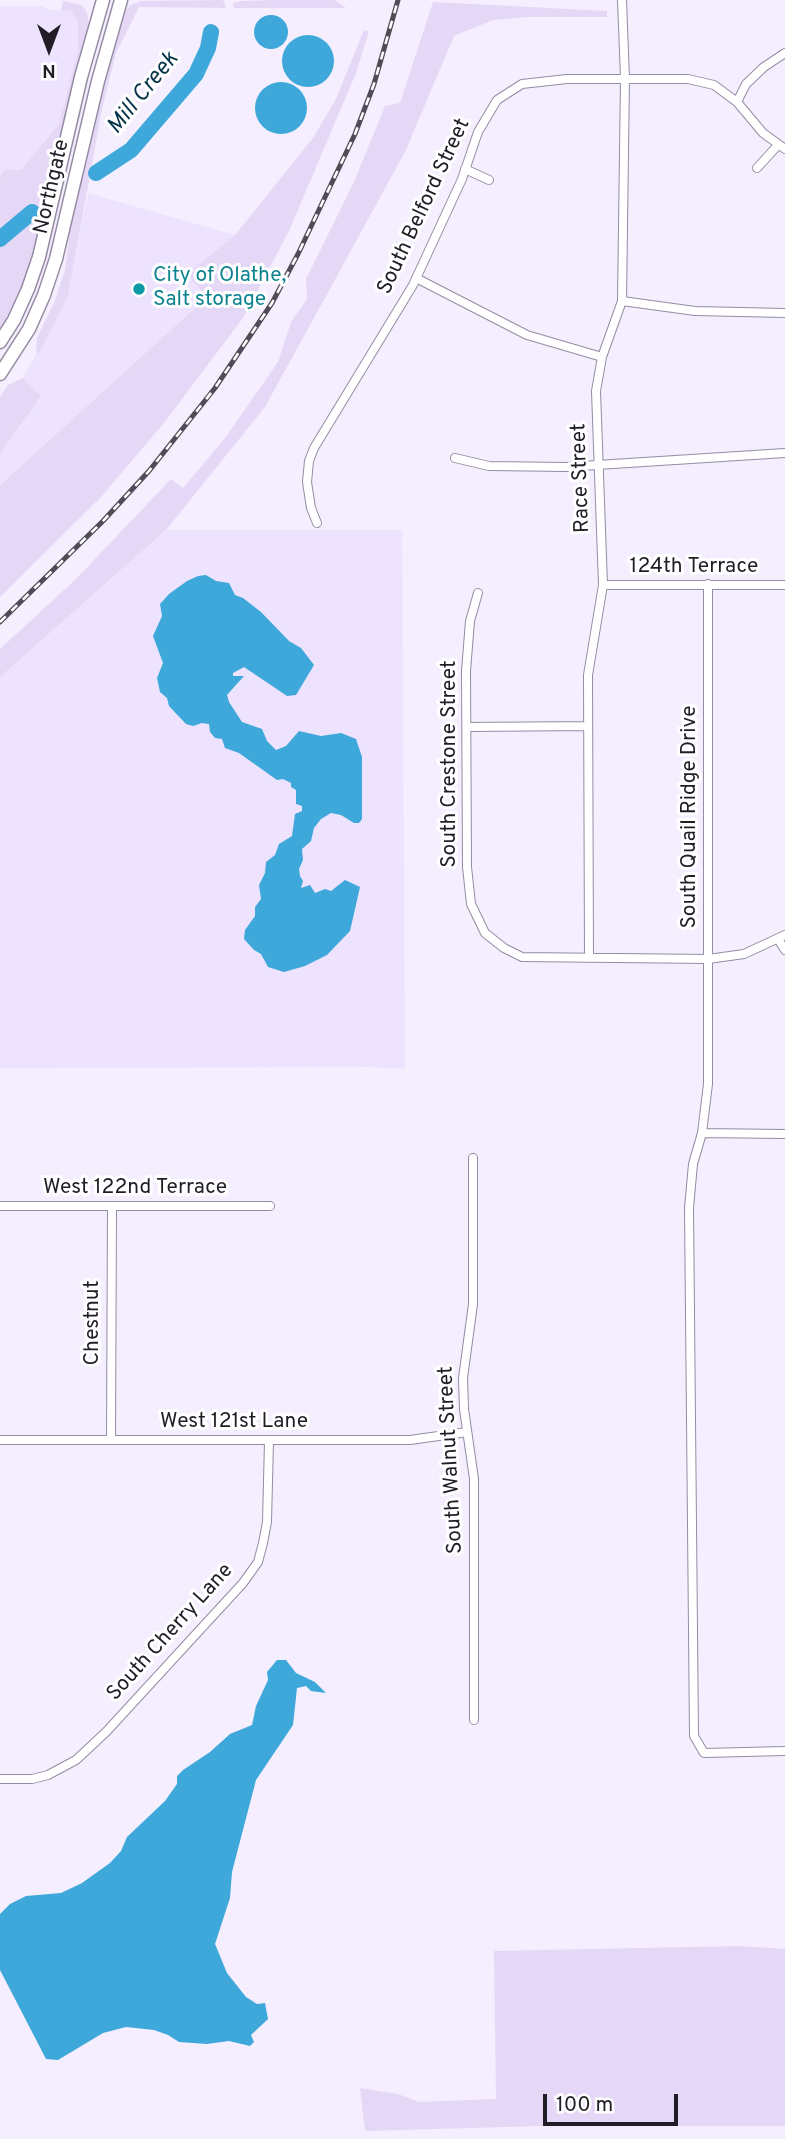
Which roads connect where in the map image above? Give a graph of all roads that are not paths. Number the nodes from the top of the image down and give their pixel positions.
1 (103, 0) edge
2 (121, 0) edge
3 (622, 0) edge
4 (785, 53) edge
5 (625, 78) junction
6 (737, 102) junction
7 (782, 147) edge
8 (757, 168) dead end
9 (466, 169) junction
10 (489, 180) dead end
11 (416, 278) junction
12 (622, 301) junction
13 (785, 313) edge
14 (0, 342) edge
15 (602, 357) junction
16 (0, 374) edge
17 (785, 453) edge
18 (455, 458) dead end
19 (599, 465) junction
20 (317, 523) dead end
21 (708, 584) junction
22 (603, 585) junction
23 (785, 585) edge
24 (478, 593) dead end
25 (588, 726) junction
26 (467, 727) junction
27 (782, 937) edge
28 (785, 950) edge
29 (589, 958) junction
30 (708, 959) junction
31 (702, 1133) junction
32 (785, 1134) edge
33 (473, 1158) dead end
34 (0, 1206) edge
35 (112, 1206) junction
36 (270, 1206) dead end
37 (467, 1432) junction
38 (0, 1440) edge
39 (111, 1440) junction
40 (269, 1441) junction
41 (474, 1720) dead end
42 (785, 1751) edge
43 (0, 1779) edge

1 - 14 main road, Northgate
2 - 16 main road, Northgate
3 - 5 street, Race Street
4 - 6 street
5 - 6 street, South Belford Street
5 - 9 street, South Belford Street
5 - 12 street, Race Street
6 - 7 street, South Belford Street
7 - 8 street
9 - 10 street
9 - 11 street, South Belford Street
11 - 15 street
11 - 20 street, South Belford Street
12 - 13 street
12 - 15 street, Race Street
15 - 19 street, Race Street
17 - 19 street
18 - 19 street
19 - 22 street, Race Street
21 - 22 street, 124th Terrace
21 - 23 street, 124th Terrace
21 - 30 street, South Quail Ridge Drive
22 - 25 street, Race Street
24 - 26 street, South Crestone Street
25 - 26 street
25 - 29 street, Race Street
26 - 29 street, South Crestone Street
27 - 28 street
27 - 30 street
29 - 30 street
30 - 31 street, South Quail Ridge Drive
31 - 32 street
31 - 42 street, South Quail Ridge Drive
33 - 37 street, South Walnut Street
34 - 35 street, West 122nd Terrace
35 - 36 street, West 122nd Terrace
35 - 39 street, Chestnut
37 - 40 street, West 121st Lane
37 - 41 street, South Walnut Street
38 - 39 street, West 121st Lane
39 - 40 street, West 121st Lane
40 - 43 street, South Cherry Lane

